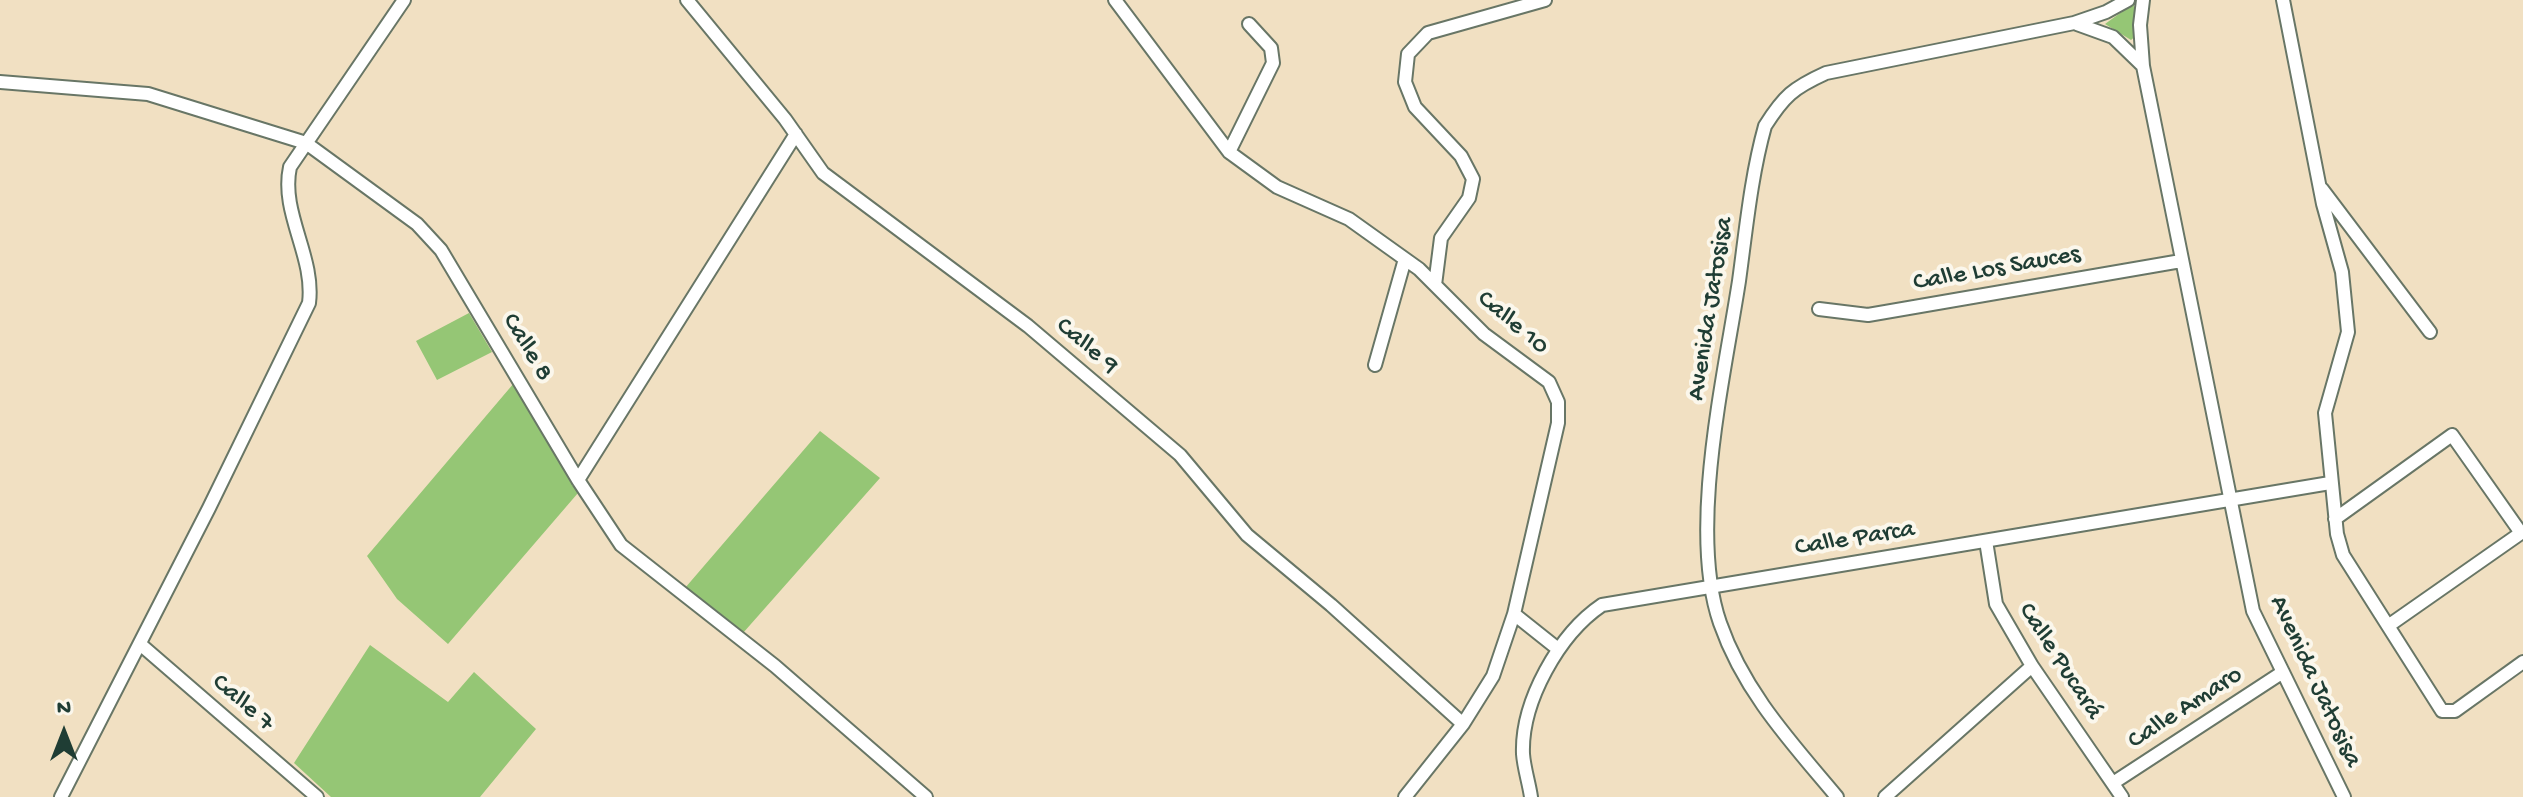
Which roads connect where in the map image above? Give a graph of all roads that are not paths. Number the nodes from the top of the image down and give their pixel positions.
1 (404, 0) edge
2 (687, 0) edge
3 (1115, 0) edge
4 (1545, 0) edge
5 (2128, 0) edge
6 (2143, 0) edge
7 (2283, 0) edge
8 (2074, 23) junction
9 (1249, 24) dead end
10 (2143, 66) junction
11 (0, 82) edge
12 (796, 134) junction
13 (306, 143) junction
14 (1229, 152) junction
15 (2322, 189) junction
16 (1405, 259) junction
17 (2181, 261) junction
18 (1435, 285) junction
19 (1819, 309) dead end
20 (2430, 332) dead end
21 (1375, 365) dead end
22 (578, 480) junction
23 (2330, 483) junction
24 (2229, 499) junction
25 (2335, 519) junction
26 (1986, 541) junction
27 (1711, 585) junction
28 (1514, 614) junction
29 (2388, 626) junction
30 (140, 644) junction
31 (1558, 649) junction
32 (2523, 662) edge
33 (2032, 666) junction
34 (2283, 672) junction
35 (1463, 724) junction
36 (2113, 783) junction
37 (61, 797) edge
38 (317, 797) edge
39 (926, 797) edge
40 (1405, 797) edge
41 (1531, 797) edge
42 (1837, 797) edge
43 (1885, 797) edge
44 (2122, 797) edge
45 (2344, 797) edge

1 - 13 street
2 - 12 street, Calle 9
3 - 14 street, Calle 10
4 - 18 street
5 - 8 street, Avenida Jatosisa
6 - 10 street, Avenida Jatosisa
7 - 15 street
8 - 10 street
8 - 27 street, Avenida Jatosisa
9 - 14 street
10 - 17 street, Avenida Jatosisa
11 - 13 street, Calle 8
12 - 22 street
12 - 35 street, Calle 9
13 - 22 street, Calle 8
13 - 30 street
14 - 16 street, Calle 10
15 - 20 street
15 - 23 street
16 - 18 street, Calle 10
16 - 21 street
17 - 19 street, Calle Los Sauces
17 - 24 street, Avenida Jatosisa
18 - 28 street, Calle 10
22 - 39 street, Calle 8
23 - 24 street, Calle Parca
23 - 25 street
24 - 26 street, Calle Parca
24 - 34 street, Avenida Jatosisa
25 - 29 street
25 - 29 street
26 - 27 street, Calle Parca
26 - 33 street, Calle Pucará
27 - 31 street, Calle Parca
27 - 42 street, Avenida Jatosisa
28 - 31 street
28 - 35 street, Calle 10
29 - 32 street
30 - 37 street
30 - 38 street, Calle 7
31 - 41 street, Calle Parca
33 - 36 street, Calle Pucará
33 - 43 street
34 - 36 street, Calle Amaro
34 - 45 street, Avenida Jatosisa
35 - 40 street, Calle 10
36 - 44 street, Calle Pucará

